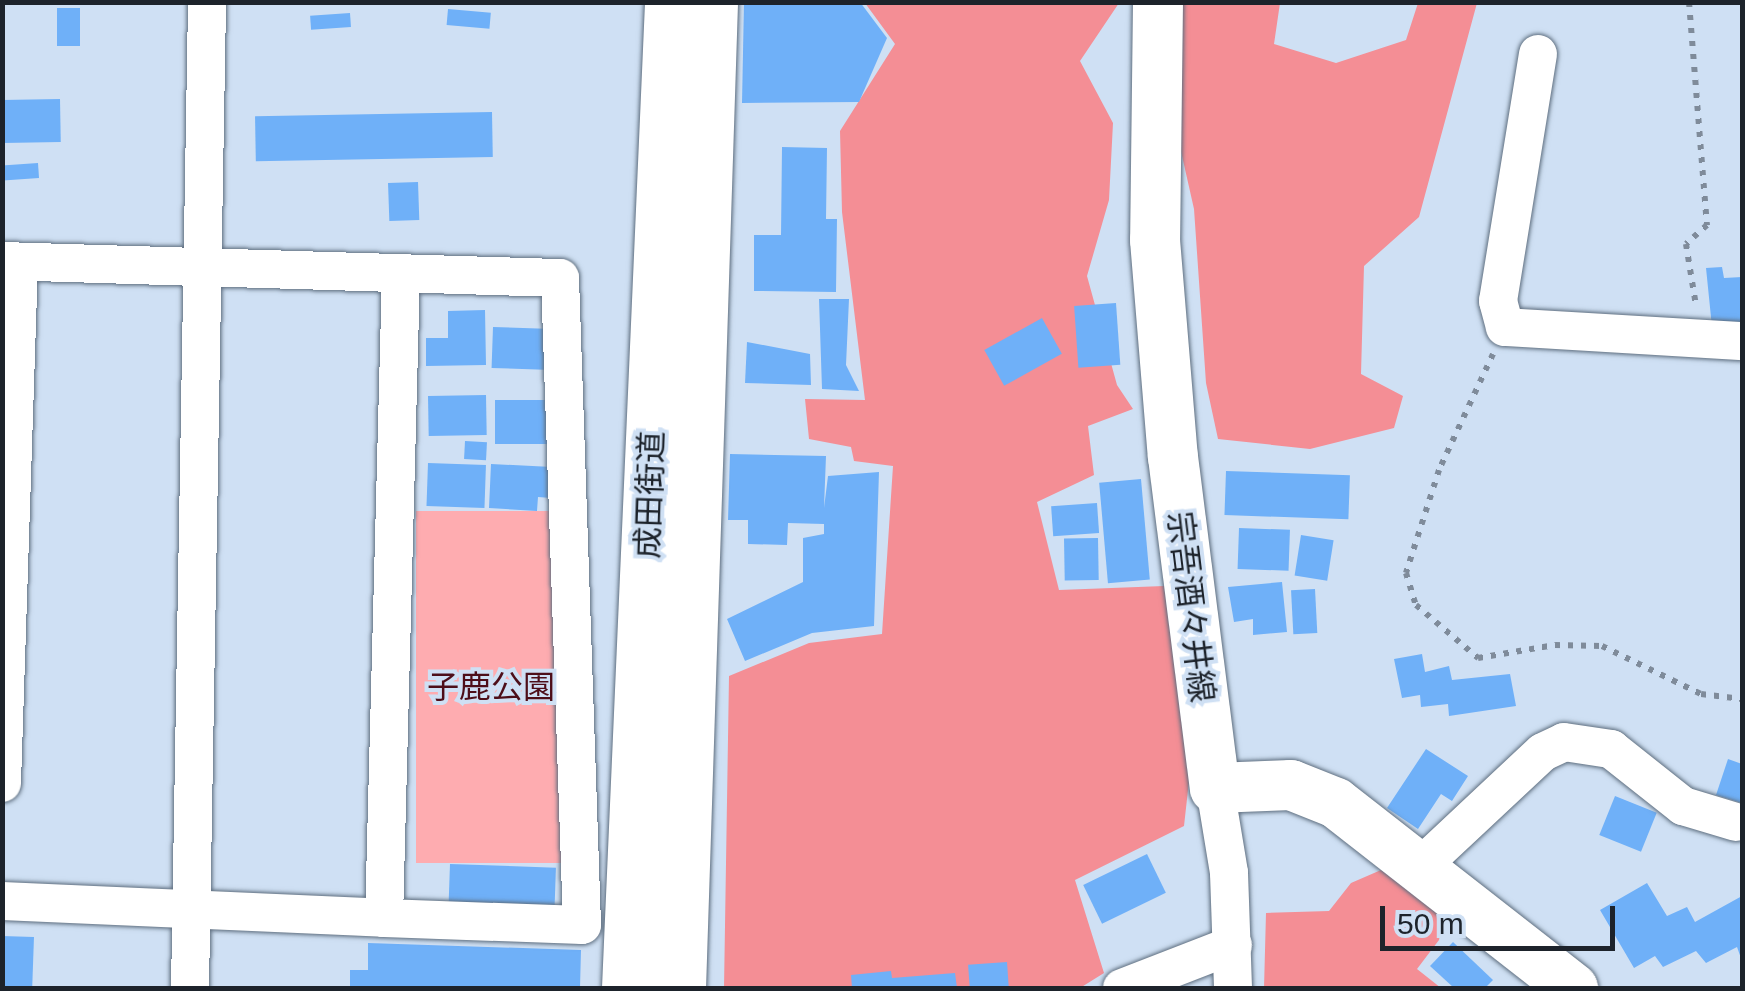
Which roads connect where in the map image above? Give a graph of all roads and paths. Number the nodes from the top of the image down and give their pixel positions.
1 (208, 2) edge
2 (672, 2) edge
3 (710, 2) edge
4 (1158, 2) edge
5 (1689, 2) edge
6 (1538, 54) dead end
7 (11, 262) edge
8 (207, 267) junction
9 (401, 274) junction
10 (1505, 326) junction
11 (1701, 335) junction
12 (1742, 341) edge
13 (1742, 698) edge
14 (2, 784) edge
15 (1216, 788) junction
16 (1736, 822) dead end
17 (1420, 867) junction
18 (2, 901) edge
19 (192, 907) junction
20 (384, 918) junction
21 (1233, 944) junction
22 (190, 988) edge
23 (629, 988) edge
24 (678, 988) edge
25 (1122, 988) edge
26 (1234, 988) edge
27 (1573, 988) edge

1 - 8 street
2 - 23 highway, 成田街道
3 - 24 highway, 成田街道
4 - 15 main road, 宗吾酒々井線
5 - 11 path
6 - 10 street
7 - 8 street
7 - 14 street
8 - 9 street
8 - 19 street
9 - 20 street
9 - 20 street
10 - 11 street
10 - 13 path
11 - 12 street
15 - 17 main road
15 - 21 street
16 - 17 street
17 - 27 main road
18 - 19 street
19 - 20 street
19 - 22 street
21 - 25 street
21 - 26 street

